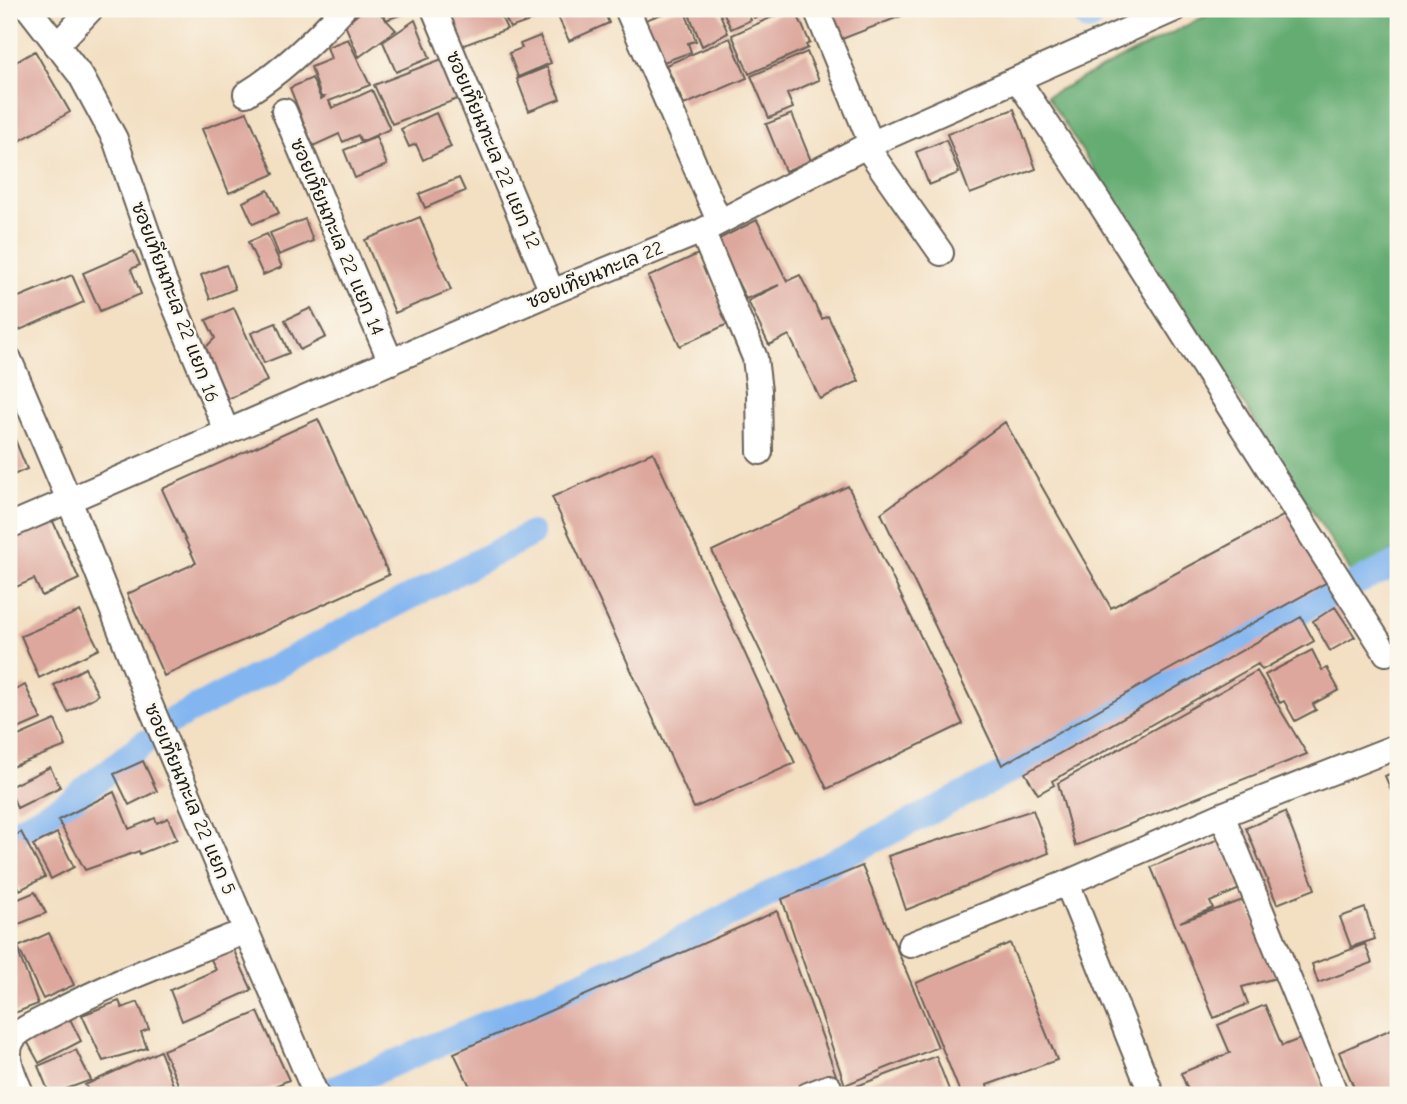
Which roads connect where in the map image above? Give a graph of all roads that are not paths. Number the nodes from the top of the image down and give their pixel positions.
1 (29, 9) edge
2 (91, 9) edge
3 (343, 9) edge
4 (434, 9) edge
5 (627, 9) edge
6 (816, 9) edge
7 (1175, 9) edge
8 (56, 46) junction
9 (1017, 79) junction
10 (246, 94) dead end
11 (284, 111) dead end
12 (869, 144) junction
13 (710, 226) junction
14 (942, 253) dead end
15 (552, 292) junction
16 (9, 359) edge
17 (391, 362) junction
18 (228, 432) junction
19 (761, 452) dead end
20 (69, 500) junction
21 (9, 526) edge
22 (1386, 653) dead end
23 (1398, 746) edge
24 (1222, 815) junction
25 (1067, 883) junction
26 (246, 931) junction
27 (910, 945) dead end
28 (22, 1095) edge
29 (316, 1095) edge
30 (1152, 1095) edge
31 (1336, 1095) edge

1 - 8 street, ซอยเทียนทะเล 22 แยก 16
2 - 8 street
3 - 10 street
4 - 15 street, ซอยเทียนทะเล 22 แยก 12
5 - 13 street
6 - 12 street
7 - 9 street, ซอยเทียนทะเล 22
8 - 18 street, ซอยเทียนทะเล 22 แยก 16
9 - 12 street, ซอยเทียนทะเล 22
9 - 22 street
11 - 17 street, ซอยเทียนทะเล 22 แยก 14
12 - 13 street, ซอยเทียนทะเล 22
12 - 14 street
13 - 15 street, ซอยเทียนทะเล 22
13 - 19 street
15 - 17 street, ซอยเทียนทะเล 22
16 - 20 street, ซอยเทียนทะเล 22 แยก 5
17 - 18 street, ซอยเทียนทะเล 22
18 - 20 street, ซอยเทียนทะเล 22
20 - 21 street, ซอยเทียนทะเล 22
20 - 26 street, ซอยเทียนทะเล 22 แยก 5
23 - 24 street
24 - 25 street
24 - 31 street
25 - 27 street
25 - 30 street
26 - 28 street
26 - 29 street, ซอยเทียนทะเล 22 แยก 5

